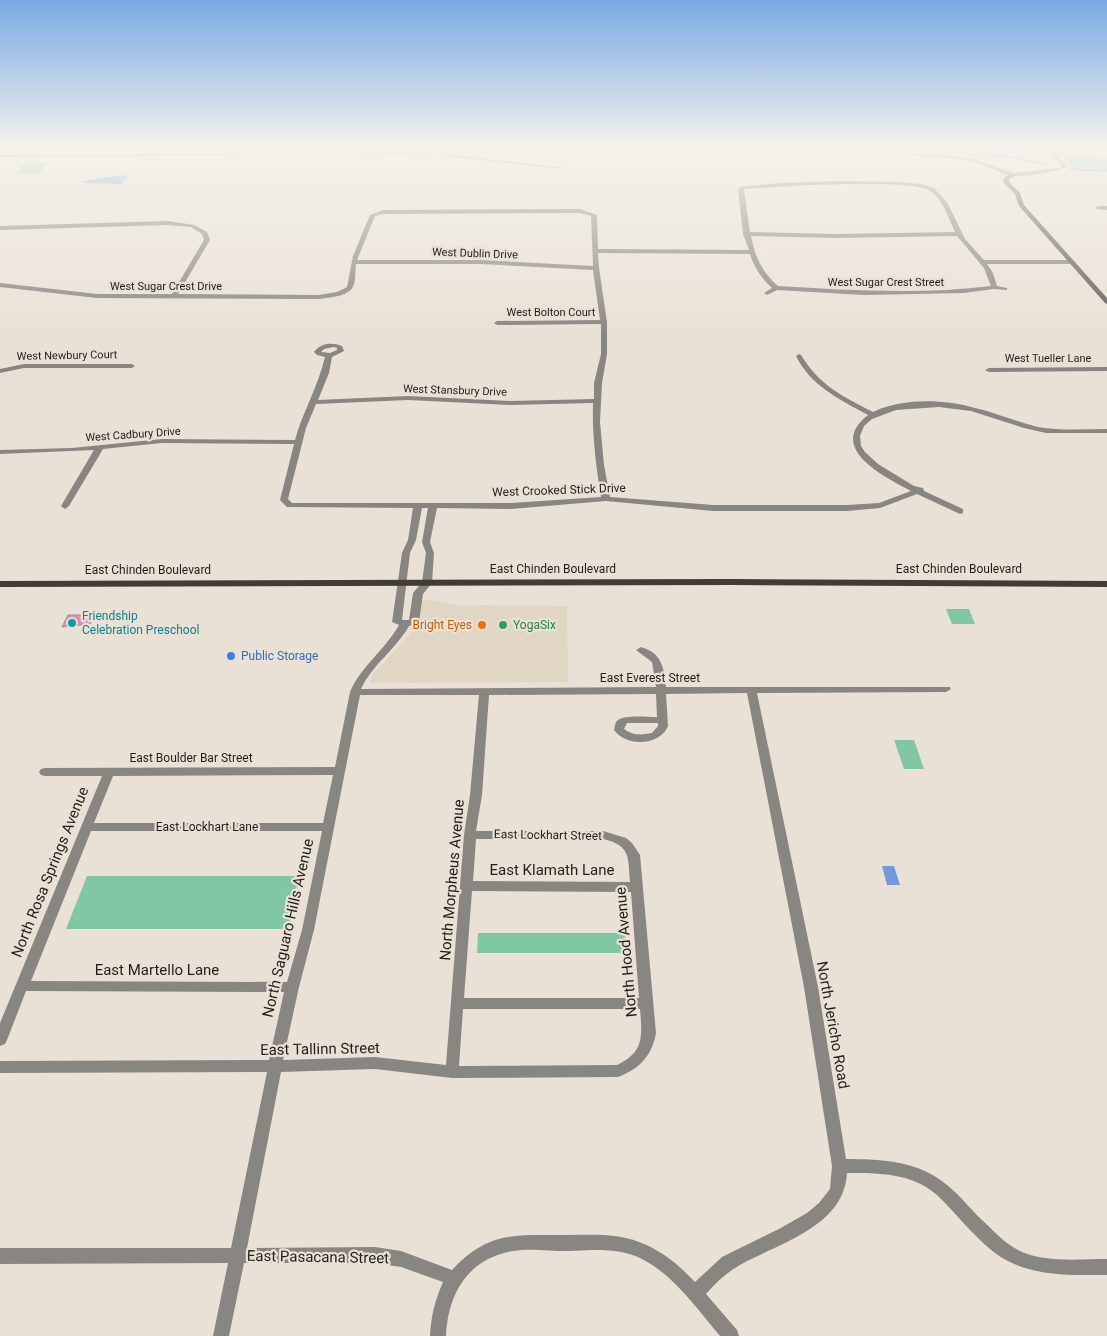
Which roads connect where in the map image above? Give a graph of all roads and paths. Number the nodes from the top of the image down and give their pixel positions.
1 (743, 210) edge
2 (949, 210) edge
3 (1026, 210) edge
4 (0, 228) edge
5 (746, 234) junction
6 (959, 234) junction
7 (596, 251) junction
8 (752, 252) junction
9 (354, 262) junction
10 (983, 262) junction
11 (1072, 262) junction
12 (596, 268) junction
13 (0, 285) edge
14 (994, 287) junction
15 (776, 288) junction
16 (1005, 289) dead end
17 (767, 293) dead end
18 (174, 296) junction
19 (1107, 302) edge
20 (604, 322) junction
21 (497, 323) dead end
22 (329, 355) dead end
23 (799, 356) dead end
24 (132, 366) dead end
25 (1, 370) edge
26 (989, 370) dead end
27 (1107, 370) edge
28 (597, 401) junction
29 (312, 402) junction
30 (873, 415) junction
31 (1107, 431) edge
32 (298, 442) junction
33 (100, 447) junction
34 (0, 452) edge
35 (920, 490) junction
36 (606, 499) junction
37 (65, 506) dead end
38 (418, 506) junction
39 (433, 506) junction
40 (960, 511) dead end
41 (403, 583) junction
42 (427, 583) junction
43 (0, 584) edge
44 (1107, 584) edge
45 (404, 624) junction
46 (641, 650) dead end
47 (946, 689) dead end
48 (660, 690) junction
49 (752, 690) junction
50 (484, 691) junction
51 (355, 692) junction
52 (662, 720) dead end
53 (338, 771) junction
54 (45, 772) dead end
55 (108, 772) junction
56 (86, 827) junction
57 (327, 827) junction
58 (470, 835) junction
59 (625, 842) joint
60 (466, 886) junction
61 (637, 886) junction
62 (22, 986) junction
63 (292, 987) junction
64 (646, 1003) junction
65 (457, 1004) junction
66 (0, 1040) edge
67 (638, 1060) joint
68 (274, 1066) junction
69 (0, 1067) edge
70 (452, 1072) junction
71 (840, 1166) junction
72 (238, 1255) junction
73 (0, 1256) edge
74 (1107, 1267) edge
75 (453, 1278) junction
76 (694, 1294) junction
77 (220, 1336) edge
78 (438, 1336) edge
79 (731, 1336) edge

1 - 5 street
2 - 6 street
3 - 11 street
4 - 18 street
5 - 6 street
5 - 8 street
6 - 10 street
7 - 8 street
7 - 9 street
7 - 12 street
8 - 15 street
9 - 12 street, West Dublin Drive
9 - 18 street, West Sugar Crest Drive
10 - 11 street
10 - 14 street
11 - 19 street
12 - 20 street
13 - 18 street, West Sugar Crest Drive
14 - 15 street, West Sugar Crest Street
14 - 16 street, West Sugar Crest Street
15 - 17 street
20 - 21 street, West Bolton Court
20 - 28 street
22 - 29 street
23 - 30 street
24 - 25 street, West Newbury Court
26 - 27 street, West Tueller Lane
28 - 29 street, West Stansbury Drive
28 - 36 street
29 - 32 street
30 - 31 street
30 - 35 street
32 - 33 street, West Cadbury Drive
32 - 38 street, West Crooked Stick Drive
33 - 34 street, West Cadbury Drive
33 - 37 street
35 - 36 street, West Crooked Stick Drive
35 - 40 street
36 - 39 street, West Crooked Stick Drive
38 - 39 street, West Crooked Stick Drive
38 - 41 street
39 - 42 street
41 - 42 main road, East Chinden Boulevard
41 - 43 main road, East Chinden Boulevard
41 - 45 street
42 - 44 main road, East Chinden Boulevard
42 - 45 street, North Saguaro Hills Avenue
45 - 51 street, North Saguaro Hills Avenue
46 - 48 street
47 - 49 street, East Everest Street
48 - 49 street, East Everest Street
48 - 50 street, East Everest Street
48 - 52 street
49 - 71 street, North Jericho Road
50 - 51 street, East Everest Street
50 - 58 street, North Morpheus Avenue
51 - 53 street, North Saguaro Hills Avenue
53 - 55 street, East Boulder Bar Street
53 - 57 street, North Saguaro Hills Avenue
54 - 55 street, East Boulder Bar Street
55 - 56 street, North Rosa Springs Avenue
56 - 57 street, East Lockhart Lane
56 - 62 street, North Rosa Springs Avenue
57 - 63 street, North Saguaro Hills Avenue
58 - 59 street, East Lockhart Street
58 - 60 street, North Morpheus Avenue
59 - 61 street, North Hood Avenue
60 - 61 street, East Klamath Lane
60 - 65 street, North Morpheus Avenue
61 - 64 street, North Hood Avenue
62 - 63 street, East Martello Lane
62 - 66 street, North Rosa Springs Avenue
63 - 68 street, North Saguaro Hills Avenue
64 - 65 street
64 - 67 street, North Hood Avenue
65 - 70 street, North Morpheus Avenue
67 - 70 street, East Tallinn Street
68 - 69 street, East Tallinn Street
68 - 70 street, East Tallinn Street
68 - 72 street, North Saguaro Hills Avenue
71 - 74 street
71 - 76 street, North Jericho Road
72 - 73 street, East Pasacana Street
72 - 75 street, East Pasacana Street
72 - 77 street, North Saguaro Hills Avenue
75 - 76 street
75 - 78 street
76 - 79 street

